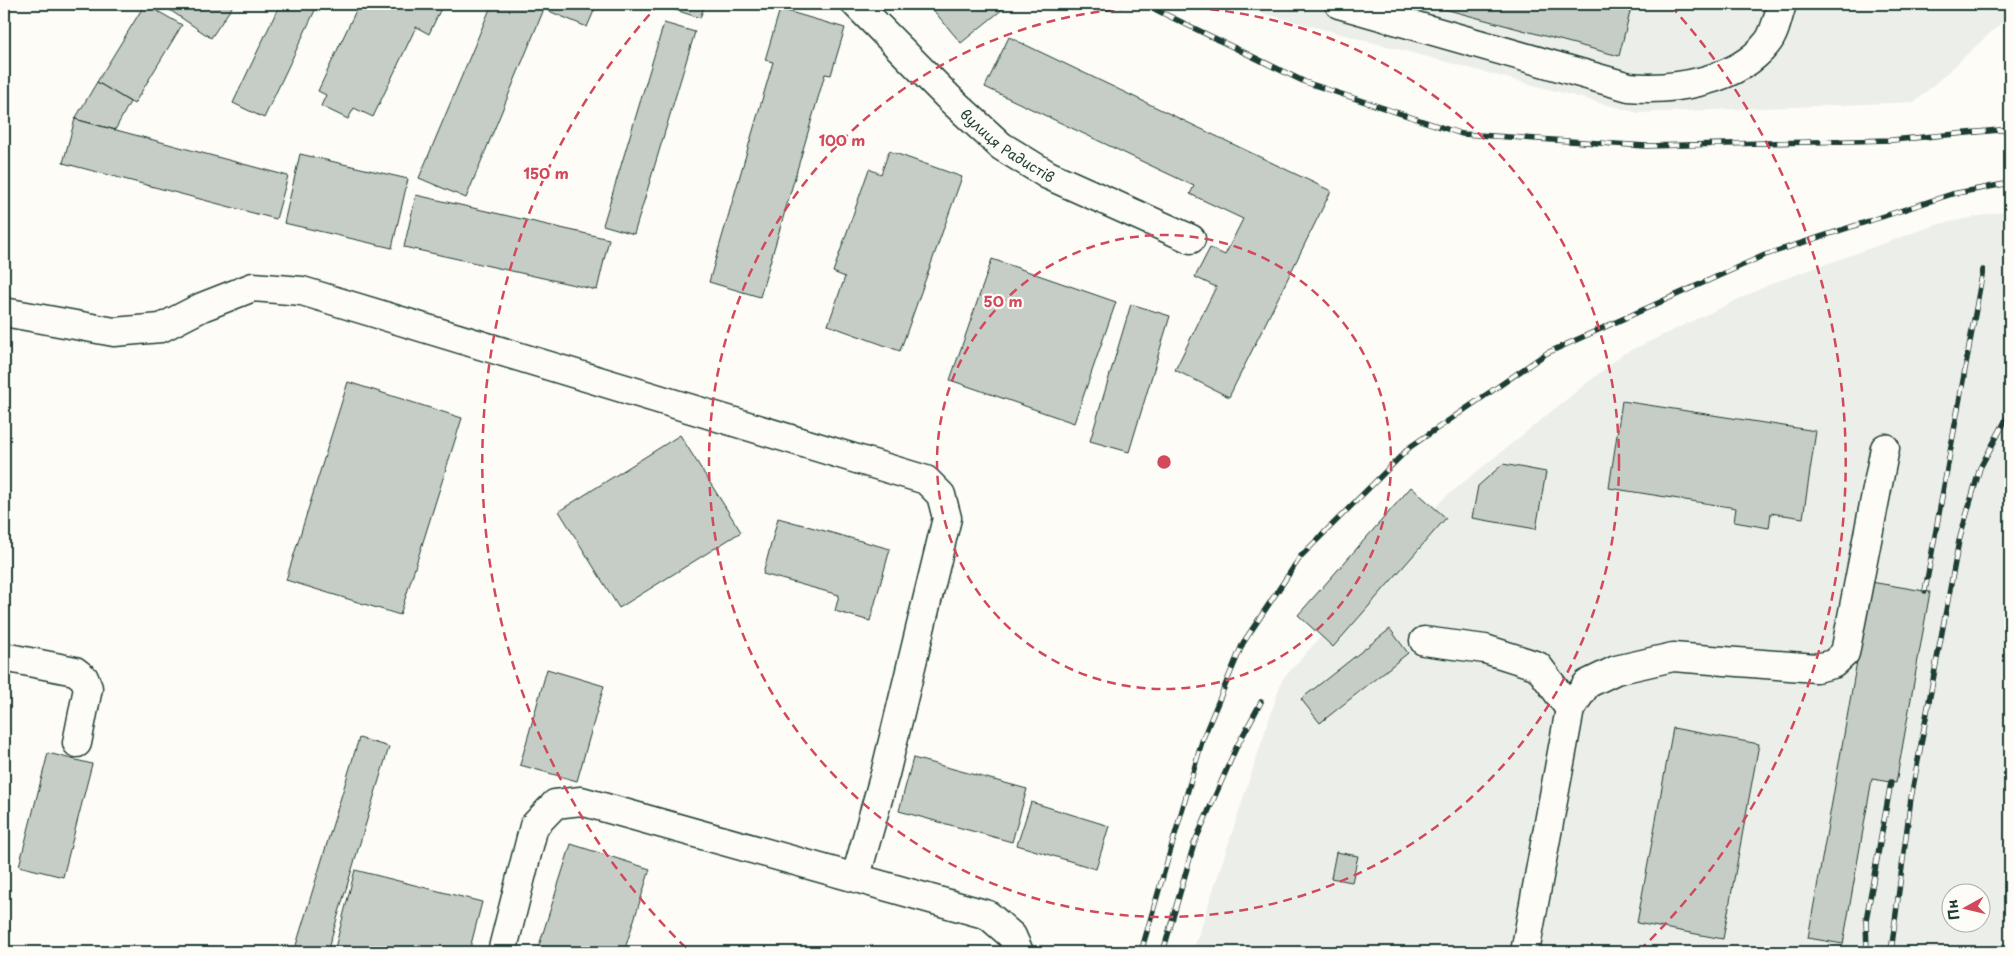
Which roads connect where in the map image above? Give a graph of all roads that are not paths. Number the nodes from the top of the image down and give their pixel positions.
1 (856, 4) edge
2 (1339, 4) edge
3 (1782, 4) edge
4 (1191, 239) dead end
5 (4, 312) edge
6 (1885, 448) dead end
7 (1424, 641) dead end
8 (4, 657) edge
9 (1570, 709) junction
10 (77, 743) dead end
11 (856, 876) junction
12 (502, 952) edge
13 (1019, 952) edge
14 (1525, 952) edge

1 - 4 street, вулиця Радистів
2 - 3 street
5 - 11 street
6 - 9 street
7 - 9 street
8 - 10 street
9 - 14 street
11 - 12 street
11 - 13 street

